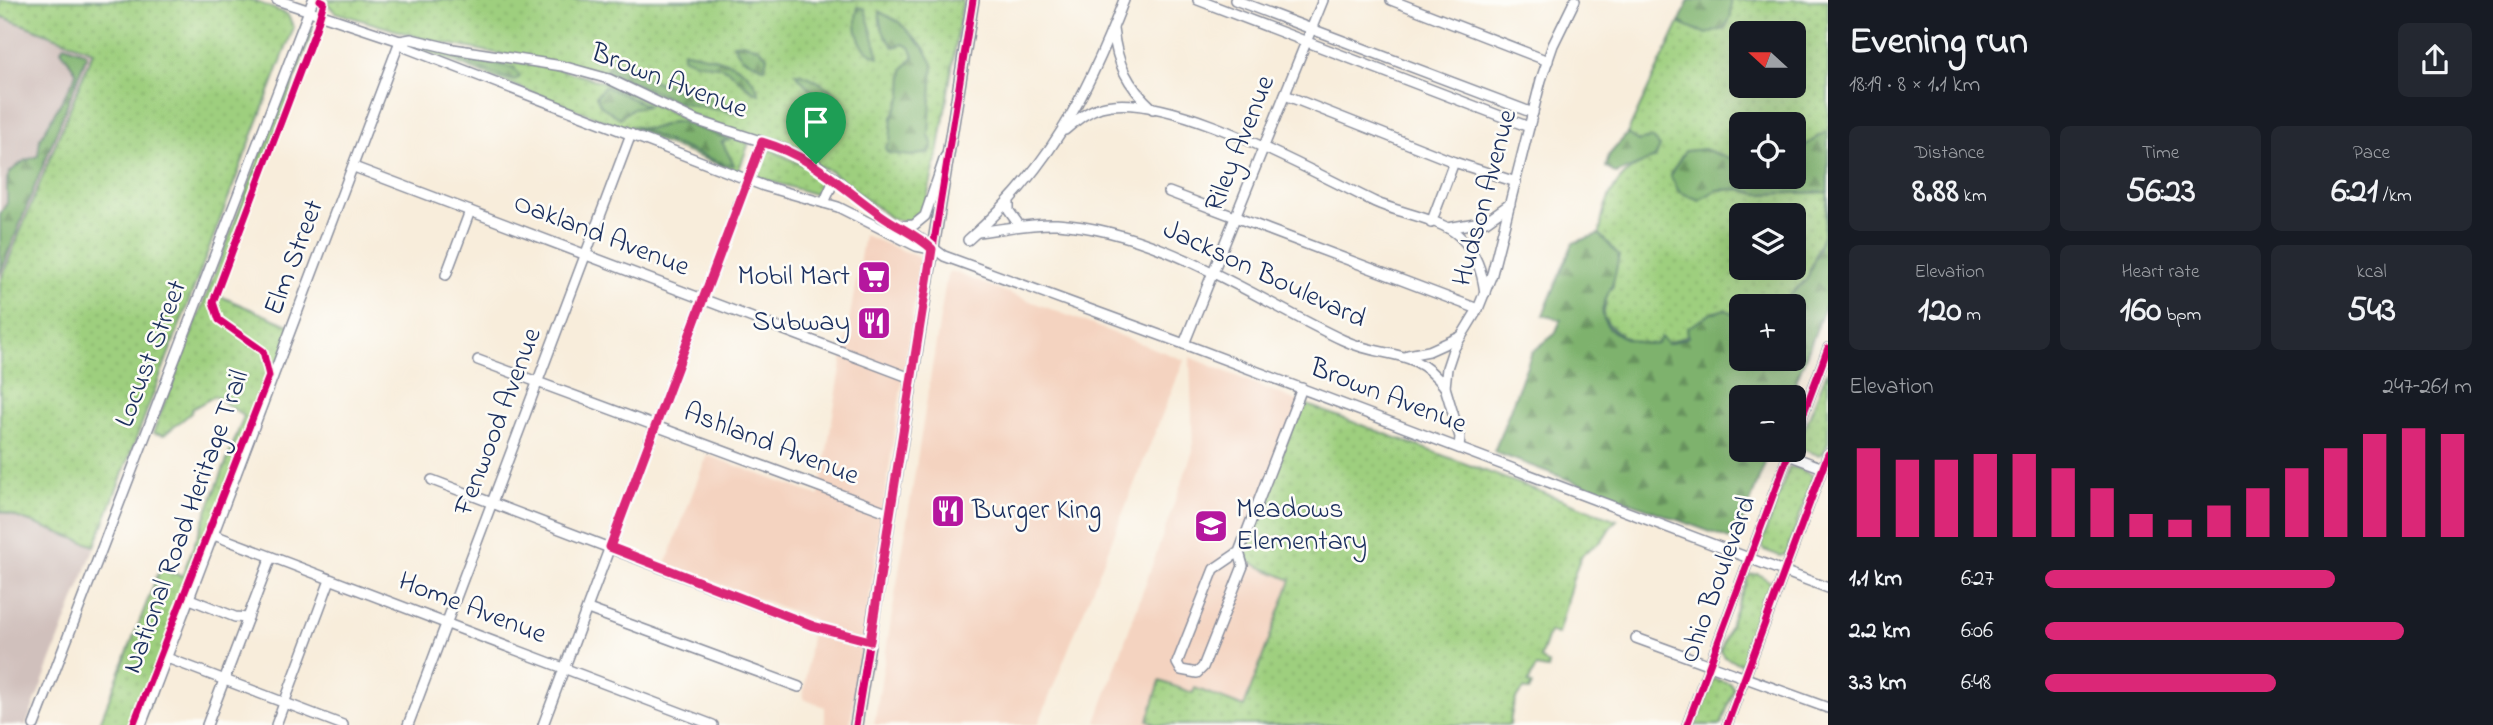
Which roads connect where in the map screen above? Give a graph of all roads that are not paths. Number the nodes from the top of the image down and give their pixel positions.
1 (277, 0) edge
2 (313, 0) edge
3 (973, 0) edge
4 (1124, 0) edge
5 (1198, 0) edge
6 (1235, 0) edge
7 (1323, 0) edge
8 (1391, 0) edge
9 (1576, 0) edge
10 (309, 11) junction
11 (1113, 28) junction
12 (1312, 29) junction
13 (400, 41) junction
14 (1307, 41) junction
15 (1548, 61) junction
16 (1286, 95) junction
17 (1153, 109) junction
18 (1533, 113) junction
19 (1529, 127) junction
20 (1065, 130) junction
21 (631, 134) junction
22 (762, 142) junction
23 (1264, 146) junction
24 (948, 147) junction
25 (1454, 162) junction
26 (354, 167) junction
27 (835, 178) junction
28 (748, 180) junction
29 (1516, 182) junction
30 (1169, 192) dead end
31 (824, 203) junction
32 (1009, 203) junction
33 (1510, 204) junction
34 (870, 207) junction
35 (470, 211) junction
36 (1236, 216) junction
37 (863, 218) junction
38 (1431, 223) junction
39 (1019, 225) junction
40 (898, 226) junction
41 (1448, 228) junction
42 (978, 232) junction
43 (968, 240) dead end
44 (932, 249) junction
45 (586, 255) junction
46 (1213, 273) junction
47 (446, 275) dead end
48 (1485, 293) junction
49 (703, 299) junction
50 (1478, 309) junction
51 (1460, 337) junction
52 (1184, 344) junction
53 (1827, 353) edge
54 (1407, 355) junction
55 (478, 360) dead end
56 (911, 378) junction
57 (538, 383) junction
58 (1445, 387) junction
59 (1302, 388) junction
60 (1806, 408) edge
61 (656, 426) junction
62 (1459, 448) junction
63 (1828, 454) edge
64 (1806, 460) edge
65 (1785, 462) edge
66 (1823, 468) junction
67 (432, 480) dead end
68 (493, 503) junction
69 (890, 513) junction
70 (214, 535) junction
71 (610, 547) junction
72 (1239, 552) junction
73 (271, 557) junction
74 (1749, 559) junction
75 (1783, 572) junction
76 (330, 580) junction
77 (1828, 589) edge
78 (190, 599) junction
79 (588, 609) junction
80 (248, 618) junction
81 (446, 623) junction
82 (1636, 638) dead end
83 (870, 641) junction
84 (167, 658) junction
85 (1710, 664) junction
86 (564, 668) junction
87 (1745, 678) junction
88 (225, 679) junction
89 (799, 687) dead end
90 (285, 701) junction
91 (1828, 709) edge
92 (34, 725) edge
93 (141, 725) edge
94 (207, 725) edge
95 (276, 725) edge
96 (343, 725) edge
97 (408, 725) edge
98 (543, 725) edge
99 (713, 725) edge
100 (856, 725) edge
101 (1687, 725) edge
102 (1727, 725) edge

1 - 10 street, Brown Avenue
2 - 10 street, Locust Street
3 - 24 main road
4 - 11 street
5 - 14 street
6 - 12 street
7 - 12 street, Riley Avenue
8 - 15 street
9 - 15 street, Hudson Avenue
10 - 13 street, Brown Avenue
10 - 92 street, Locust Street
11 - 17 street
11 - 20 street
12 - 14 street, Riley Avenue
12 - 18 street
13 - 21 street, Brown Avenue
13 - 22 street, Brown Avenue
13 - 26 street, Elm Street
14 - 16 street, Riley Avenue
14 - 19 street
15 - 18 street, Hudson Avenue
16 - 23 street, Riley Avenue
16 - 25 street
17 - 20 street
17 - 23 street
18 - 19 street, Hudson Avenue
19 - 29 street, Hudson Avenue
20 - 32 street
21 - 28 street, Brown Avenue
21 - 45 street, Fenwood Avenue
22 - 27 street, Brown Avenue
22 - 28 street
23 - 36 street, Riley Avenue
23 - 38 street
24 - 40 street
24 - 44 main road
25 - 29 street
25 - 38 street
26 - 35 street, Oakland Avenue
26 - 70 street, Elm Street
27 - 31 street
27 - 34 street, Brown Avenue
28 - 31 street, Brown Avenue
28 - 49 street
29 - 33 street, Hudson Avenue
30 - 36 street
31 - 37 street, Brown Avenue
32 - 39 street
32 - 42 street
33 - 41 street
33 - 48 street, Hudson Avenue
34 - 37 street
34 - 40 street, Brown Avenue
35 - 45 street, Oakland Avenue
35 - 47 street
36 - 46 street, Riley Avenue
36 - 50 street
37 - 44 street, Brown Avenue
38 - 41 street
39 - 42 street, Jackson Boulevard
39 - 46 street, Jackson Boulevard
40 - 44 street, Brown Avenue
41 - 48 street
42 - 43 street
44 - 52 street, Brown Avenue
44 - 56 main road
45 - 49 street, Oakland Avenue
45 - 57 street, Fenwood Avenue
46 - 52 street, Riley Avenue
46 - 54 street, Jackson Boulevard
48 - 50 street, Hudson Avenue
49 - 56 street, Oakland Avenue
49 - 61 street
50 - 51 street, Hudson Avenue
51 - 54 street, Jackson Boulevard
51 - 58 street, Hudson Avenue
52 - 59 street, Brown Avenue
53 - 60 street
54 - 58 street, Jackson Boulevard
55 - 57 street, Ashland Avenue
56 - 69 main road
57 - 61 street, Ashland Avenue
57 - 68 street, Fenwood Avenue
58 - 62 street
59 - 62 street, Brown Avenue
59 - 72 street
61 - 69 street, Ashland Avenue
61 - 71 street
62 - 74 street, Brown Avenue
63 - 66 street, Ohio Boulevard
64 - 66 street
65 - 74 street, Ohio Boulevard
66 - 75 street, Ohio Boulevard
67 - 68 street
68 - 71 street
68 - 81 street, Fenwood Avenue
69 - 83 main road
70 - 73 street, Home Avenue
70 - 78 street, Elm Street
71 - 79 street
71 - 83 street
72 - 72 street
73 - 76 street, Home Avenue
73 - 80 street
74 - 75 street, Brown Avenue
74 - 85 street, Ohio Boulevard
75 - 77 street, Brown Avenue
75 - 87 street, Ohio Boulevard
76 - 81 street, Home Avenue
76 - 90 street
78 - 80 street
78 - 84 street, Elm Street
79 - 86 street
79 - 89 street
80 - 88 street
81 - 86 street, Home Avenue
81 - 97 street, Fenwood Avenue
82 - 85 street
83 - 100 main road
84 - 88 street
84 - 93 street, Elm Street
85 - 87 street
85 - 101 street, Ohio Boulevard
86 - 98 street
86 - 99 street, Home Avenue
87 - 91 street
87 - 102 street, Ohio Boulevard
88 - 90 street
88 - 94 street
90 - 95 street
90 - 96 street

